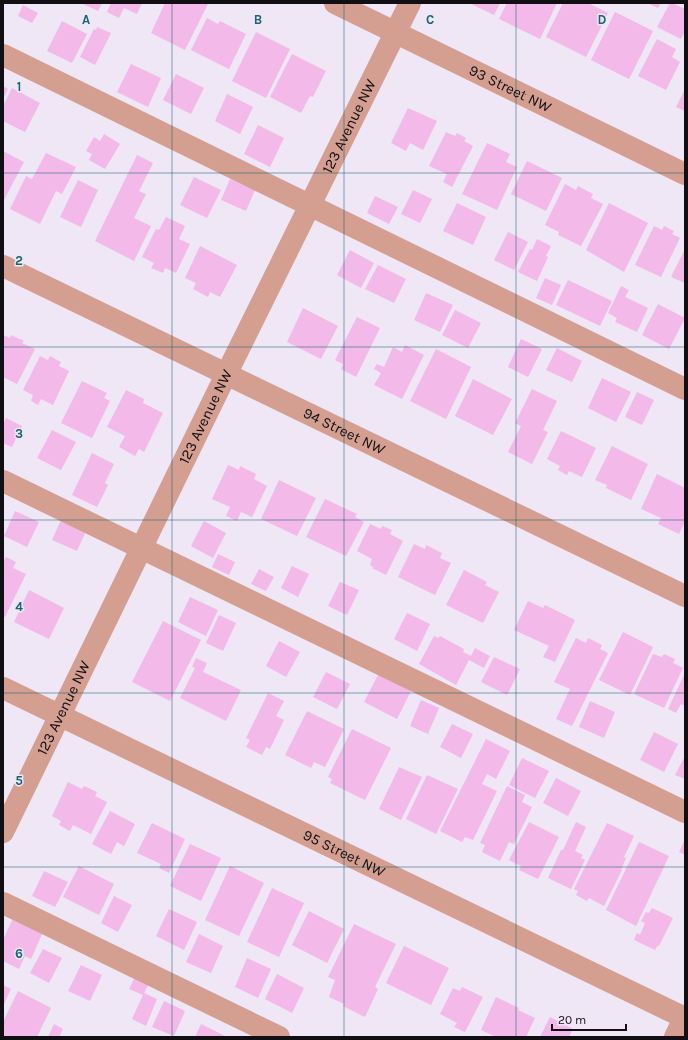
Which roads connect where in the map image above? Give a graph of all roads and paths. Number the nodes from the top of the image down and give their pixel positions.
1 (335, 3) edge
2 (410, 3) edge
3 (396, 33) junction
4 (3, 55) edge
5 (685, 174) edge
6 (311, 205) junction
7 (3, 266) edge
8 (227, 374) junction
9 (685, 389) edge
10 (3, 481) edge
11 (142, 549) junction
12 (685, 596) edge
13 (3, 688) edge
14 (60, 716) junction
15 (685, 812) edge
16 (3, 832) edge
17 (3, 903) edge
18 (685, 1017) edge
19 (279, 1037) edge
20 (675, 1037) edge

1 - 3 street, 93 Street NW
2 - 3 street, 123 Avenue NW
3 - 5 street, 93 Street NW
3 - 6 street, 123 Avenue NW
4 - 6 street
6 - 8 street, 123 Avenue NW
6 - 9 street
7 - 8 street, 94 Street NW
8 - 11 street, 123 Avenue NW
8 - 12 street, 94 Street NW
10 - 11 street
11 - 14 street, 123 Avenue NW
11 - 15 street
13 - 14 street, 95 Street NW
14 - 16 street, 123 Avenue NW
14 - 18 street, 95 Street NW
17 - 19 street
18 - 20 street

